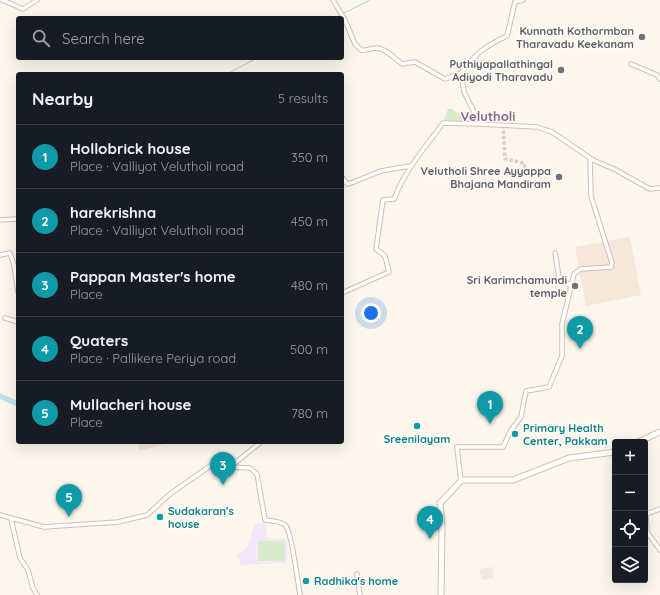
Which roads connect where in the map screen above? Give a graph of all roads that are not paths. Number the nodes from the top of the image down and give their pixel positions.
1 (2, 0) edge
2 (37, 0) edge
3 (333, 0) edge
4 (523, 0) edge
5 (343, 16) edge
6 (344, 18) edge
7 (631, 64) dead end
8 (461, 74) junction
9 (660, 79) edge
10 (480, 124) junction
11 (590, 159) junction
12 (410, 166) junction
13 (344, 180) edge
14 (660, 188) edge
15 (16, 219) edge
16 (0, 220) edge
17 (555, 253) dead end
18 (0, 255) edge
19 (16, 278) edge
20 (571, 286) junction
21 (344, 292) edge
22 (6, 318) dead end
23 (16, 321) edge
24 (660, 432) edge
25 (645, 439) edge
26 (259, 444) edge
27 (612, 452) edge
28 (230, 467) junction
29 (461, 482) junction
30 (660, 509) edge
31 (0, 515) edge
32 (11, 518) junction
33 (660, 550) edge
34 (357, 574) dead end
35 (37, 595) edge
36 (300, 595) edge
37 (360, 595) edge
38 (441, 595) edge

1 - 2 street
3 - 5 street
4 - 8 street
6 - 8 street
7 - 9 street
8 - 10 street
10 - 11 street
10 - 12 street
11 - 14 street
11 - 20 street
12 - 13 street
12 - 21 street
15 - 16 street
17 - 20 street
18 - 19 street
20 - 29 street
22 - 23 street
24 - 25 main road
26 - 28 street
27 - 29 main road
28 - 32 street
28 - 36 street
29 - 38 main road
30 - 33 street
31 - 32 street
32 - 35 street
34 - 37 street

